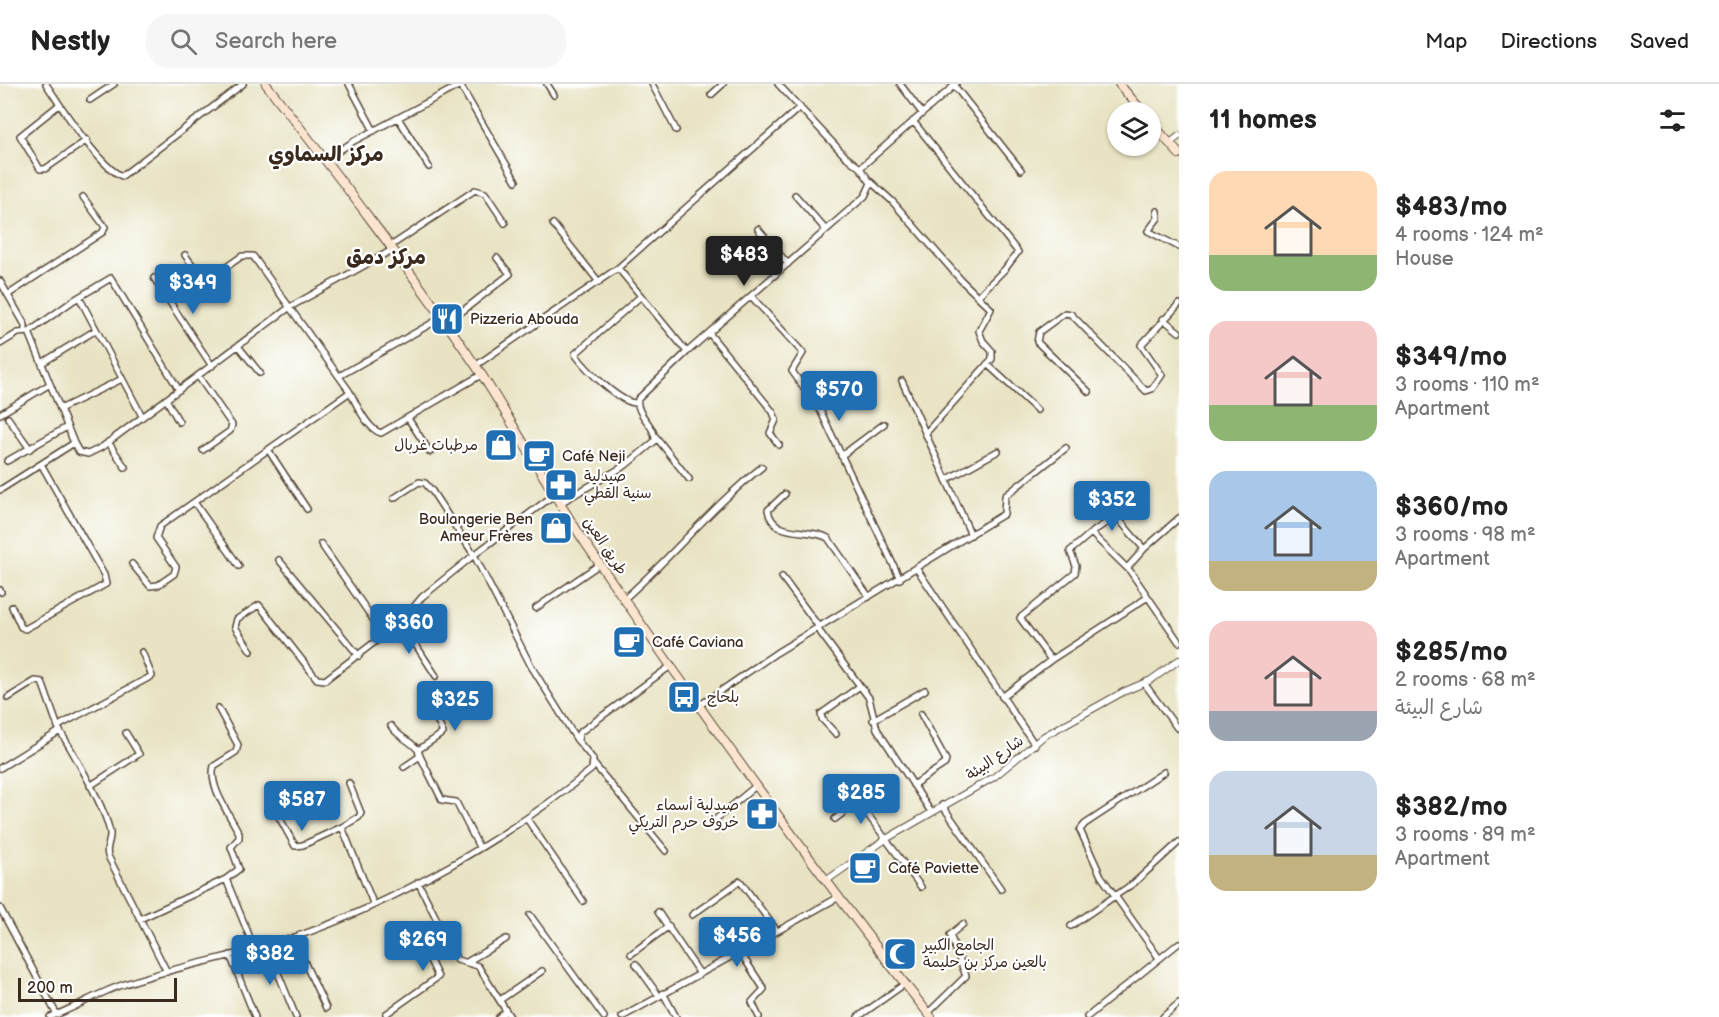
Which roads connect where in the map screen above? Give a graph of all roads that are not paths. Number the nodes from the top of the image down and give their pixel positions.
1 (46, 84) edge
2 (114, 84) edge
3 (243, 84) edge
4 (266, 84) edge
5 (349, 84) edge
6 (547, 84) edge
7 (652, 84) edge
8 (723, 84) edge
9 (779, 84) edge
10 (900, 84) edge
11 (1119, 84) edge
12 (461, 85) edge
13 (954, 85) edge
14 (554, 95) dead end
15 (711, 95) dead end
16 (90, 99) dead end
17 (1134, 102) edge
18 (59, 105) junction
19 (800, 107) junction
20 (922, 113) junction
21 (398, 118) junction
22 (913, 121) junction
23 (676, 130) dead end
24 (374, 131) junction
25 (1161, 134) edge
26 (1179, 136) edge
27 (87, 140) junction
28 (1169, 144) junction
29 (1179, 154) edge
30 (325, 159) junction
31 (429, 167) dead end
32 (860, 168) junction
33 (1021, 170) dead end
34 (516, 181) dead end
35 (871, 182) junction
36 (795, 195) dead end
37 (83, 196) dead end
38 (1157, 211) dead end
39 (505, 223) dead end
40 (553, 224) dead end
41 (758, 229) dead end
42 (826, 231) junction
43 (1179, 247) edge
44 (390, 249) junction
45 (185, 255) dead end
46 (496, 258) dead end
47 (788, 264) junction
48 (618, 268) junction
49 (154, 278) dead end
50 (0, 281) edge
51 (600, 282) junction
52 (9, 294) junction
53 (641, 296) junction
54 (751, 296) junction
55 (978, 296) junction
56 (79, 297) junction
57 (1179, 304) edge
58 (290, 307) junction
59 (1163, 319) junction
60 (443, 321) junction
61 (96, 330) junction
62 (27, 332) junction
63 (1179, 332) edge
64 (708, 333) junction
65 (0, 344) edge
66 (238, 346) junction
67 (687, 352) junction
68 (42, 363) junction
69 (987, 364) junction
70 (212, 366) junction
71 (475, 366) junction
72 (260, 373) dead end
73 (341, 375) junction
74 (481, 375) junction
75 (198, 376) junction
76 (122, 379) junction
77 (902, 381) dead end
78 (50, 384) junction
79 (179, 390) junction
80 (350, 392) junction
81 (1089, 392) dead end
82 (166, 399) junction
83 (636, 403) junction
84 (60, 409) junction
85 (1037, 410) dead end
86 (0, 414) edge
87 (142, 416) junction
88 (8, 418) dead end
89 (409, 420) junction
90 (179, 422) dead end
91 (884, 424) dead end
92 (67, 427) junction
93 (925, 434) junction
94 (656, 437) junction
95 (108, 442) junction
96 (74, 443) junction
97 (779, 445) dead end
98 (1066, 448) dead end
99 (30, 449) junction
100 (202, 450) dead end
101 (269, 451) junction
102 (998, 451) dead end
103 (430, 452) dead end
104 (842, 456) junction
105 (7, 461) dead end
106 (41, 464) junction
107 (125, 467) dead end
108 (762, 467) dead end
109 (689, 478) dead end
110 (946, 480) junction
111 (0, 490) edge
112 (785, 494) dead end
113 (554, 495) junction
114 (394, 498) dead end
115 (194, 502) junction
116 (560, 503) junction
117 (307, 509) dead end
118 (1179, 518) edge
119 (1091, 533) junction
120 (971, 535) junction
121 (321, 544) dead end
122 (1144, 549) junction
123 (474, 555) junction
124 (279, 560) dead end
125 (132, 564) dead end
126 (600, 564) junction
127 (239, 566) dead end
128 (1126, 568) junction
129 (917, 569) junction
130 (782, 577) dead end
131 (900, 579) junction
132 (869, 597) junction
133 (1148, 597) junction
134 (624, 599) junction
135 (12, 607) dead end
136 (536, 608) dead end
137 (401, 622) junction
138 (818, 628) junction
139 (384, 635) junction
140 (1179, 642) edge
141 (251, 651) dead end
142 (142, 652) dead end
143 (359, 656) junction
144 (1051, 660) junction
145 (1179, 660) edge
146 (672, 665) junction
147 (436, 676) dead end
148 (1144, 683) junction
149 (860, 686) junction
150 (926, 690) dead end
151 (1002, 697) junction
152 (8, 698) dead end
153 (700, 705) junction
154 (431, 707) dead end
155 (218, 708) dead end
156 (921, 714) dead end
157 (873, 720) junction
158 (391, 726) dead end
159 (1178, 728) dead end
160 (59, 729) junction
161 (126, 733) dead end
162 (836, 734) dead end
163 (578, 741) junction
164 (1035, 745) junction
165 (419, 753) junction
166 (594, 764) junction
167 (404, 767) dead end
168 (0, 768) edge
169 (1164, 772) dead end
170 (349, 783) dead end
171 (757, 785) junction
172 (913, 785) junction
173 (90, 786) junction
174 (942, 805) junction
175 (273, 806) dead end
176 (931, 812) junction
177 (527, 819) junction
178 (717, 819) dead end
179 (835, 819) dead end
180 (342, 826) junction
181 (886, 839) junction
182 (1179, 842) edge
183 (479, 847) junction
184 (666, 851) dead end
185 (226, 879) junction
186 (827, 880) junction
187 (418, 882) junction
188 (921, 887) dead end
189 (1000, 888) dead end
190 (839, 897) junction
191 (1115, 897) junction
192 (584, 901) dead end
193 (373, 903) junction
194 (0, 908) edge
195 (658, 912) dead end
196 (530, 915) dead end
197 (692, 915) dead end
198 (140, 919) junction
199 (963, 924) dead end
200 (669, 926) junction
201 (1071, 926) dead end
202 (777, 931) junction
203 (293, 938) junction
204 (506, 939) dead end
205 (447, 942) junction
206 (1179, 944) edge
207 (267, 946) junction
208 (255, 950) junction
209 (740, 952) junction
210 (631, 954) dead end
211 (230, 955) junction
212 (1158, 958) junction
213 (466, 963) junction
214 (636, 964) dead end
215 (542, 971) dead end
216 (167, 972) junction
217 (700, 974) junction
218 (906, 983) junction
219 (661, 995) junction
220 (500, 1000) junction
221 (1179, 1003) edge
222 (326, 1008) dead end
223 (506, 1011) junction
224 (67, 1014) edge
225 (386, 1014) dead end
226 (57, 1015) junction
227 (929, 1015) edge
228 (50, 1017) edge
229 (255, 1017) edge
230 (296, 1017) edge
231 (499, 1017) edge
232 (510, 1017) edge
233 (604, 1017) edge
234 (622, 1017) edge
235 (676, 1017) edge
236 (759, 1017) edge
237 (858, 1017) edge
238 (1087, 1017) edge
239 (1162, 1017) edge

1 - 18 street
2 - 16 street
3 - 27 street
4 - 30 main road, طريق العين
5 - 24 street
6 - 14 street
7 - 23 street
8 - 15 street
9 - 19 street
10 - 20 street
11 - 17 main road
12 - 21 street
12 - 34 street
13 - 20 street
13 - 33 street
18 - 27 street
18 - 27 street
19 - 32 street
19 - 48 street
20 - 22 street
21 - 24 street
21 - 31 street
22 - 32 street
22 - 55 street
24 - 30 street
25 - 28 main road
26 - 28 street
28 - 29 main road
30 - 44 main road, طريق العين
32 - 35 street
35 - 42 street
35 - 55 street
36 - 42 street
37 - 52 street
38 - 43 street
39 - 44 street
40 - 51 street
41 - 47 street
42 - 47 street
44 - 58 street
44 - 60 main road, طريق العين
45 - 58 street
46 - 60 street
47 - 54 street
48 - 51 street
48 - 53 street
49 - 70 street
50 - 52 street
51 - 71 street
52 - 62 street
53 - 67 street
53 - 83 street
54 - 64 street
54 - 104 street
55 - 69 street
56 - 61 street
56 - 62 street
56 - 79 street
57 - 59 street
58 - 66 street
58 - 73 street
59 - 63 street
59 - 81 street
60 - 71 main road, طريق العين
60 - 73 street
61 - 68 street
61 - 76 street
62 - 65 street
62 - 68 street
64 - 67 street
64 - 97 street
66 - 70 street
66 - 72 street
67 - 83 street
68 - 78 street
69 - 85 street
69 - 93 street
70 - 75 street
71 - 74 main road, طريق العين
73 - 80 street
74 - 89 street
74 - 113 main road, طريق العين
75 - 79 street
75 - 100 street
76 - 84 street
76 - 87 street
77 - 93 street
78 - 84 street
78 - 86 street
79 - 82 street
80 - 89 street
80 - 101 street
82 - 87 street
82 - 90 street
83 - 94 street
84 - 92 street
87 - 95 street
88 - 99 street
89 - 103 street
91 - 104 street
92 - 96 street
92 - 99 street
93 - 110 street
94 - 109 street
94 - 116 street
95 - 96 street
95 - 107 street
96 - 106 street
98 - 120 street
99 - 105 street
101 - 115 street
101 - 117 street
102 - 110 street
104 - 131 street
106 - 111 street
106 - 135 street
108 - 134 street
110 - 120 street
112 - 132 street
113 - 116 main road, طريق العين
113 - 123 street
114 - 123 street
115 - 125 street
115 - 127 street
116 - 126 main road, طريق العين
118 - 122 street
119 - 122 street
119 - 128 street
119 - 144 street
120 - 129 street
121 - 139 street
122 - 128 street
123 - 137 street
123 - 163 street
124 - 143 street
126 - 134 main road, طريق العين
126 - 136 street
128 - 133 street
129 - 131 street
129 - 151 street
130 - 138 street
131 - 132 street
132 - 138 street
133 - 140 street
133 - 144 street
134 - 146 main road, طريق العين
137 - 139 street
137 - 147 street
138 - 149 street
138 - 153 street
139 - 143 street
141 - 143 street
142 - 160 street
144 - 151 street
145 - 148 street, شارع البيئة
146 - 153 main road, طريق العين
146 - 163 street
148 - 159 street
148 - 164 street, شارع البيئة
149 - 157 street
149 - 162 street
150 - 157 street
151 - 164 street
152 - 160 street
153 - 171 main road, طريق العين
154 - 165 street
155 - 185 street
156 - 172 street
157 - 172 street
158 - 165 street
160 - 168 street
160 - 173 street
161 - 173 street
163 - 166 street
164 - 174 street, شارع البيئة
165 - 167 street
165 - 183 street
166 - 177 street
166 - 184 street
169 - 191 street
170 - 180 street
171 - 178 street
171 - 186 main road, طريق العين
172 - 176 street
173 - 198 street
174 - 176 street, شارع البيئة
174 - 189 street
175 - 180 street
176 - 181 street, شارع البيئة
177 - 183 street
177 - 192 street
179 - 181 street
180 - 193 street
181 - 186 street, شارع البيئة
181 - 188 street
182 - 191 street
183 - 187 street
185 - 198 street
185 - 208 street
186 - 190 main road, طريق العين
187 - 193 street
187 - 205 street
190 - 202 street
190 - 218 main road, طريق العين
191 - 201 street
191 - 212 street
193 - 203 street
194 - 226 street
195 - 200 street
196 - 233 street
197 - 202 street
198 - 216 street
199 - 227 street
200 - 210 street
200 - 217 street
202 - 209 street
203 - 207 street
203 - 222 street
204 - 213 street
205 - 213 street
205 - 225 street
206 - 212 street
207 - 208 street
207 - 230 street
208 - 211 street
209 - 217 street
209 - 236 street
211 - 216 street
211 - 229 street
212 - 238 street
213 - 220 street
214 - 219 street
215 - 220 street
216 - 224 street
217 - 219 street
218 - 227 main road, طريق العين
218 - 237 street
219 - 234 street
219 - 235 street
220 - 223 street
221 - 239 street
223 - 231 street
223 - 232 street
224 - 226 street
226 - 228 street

